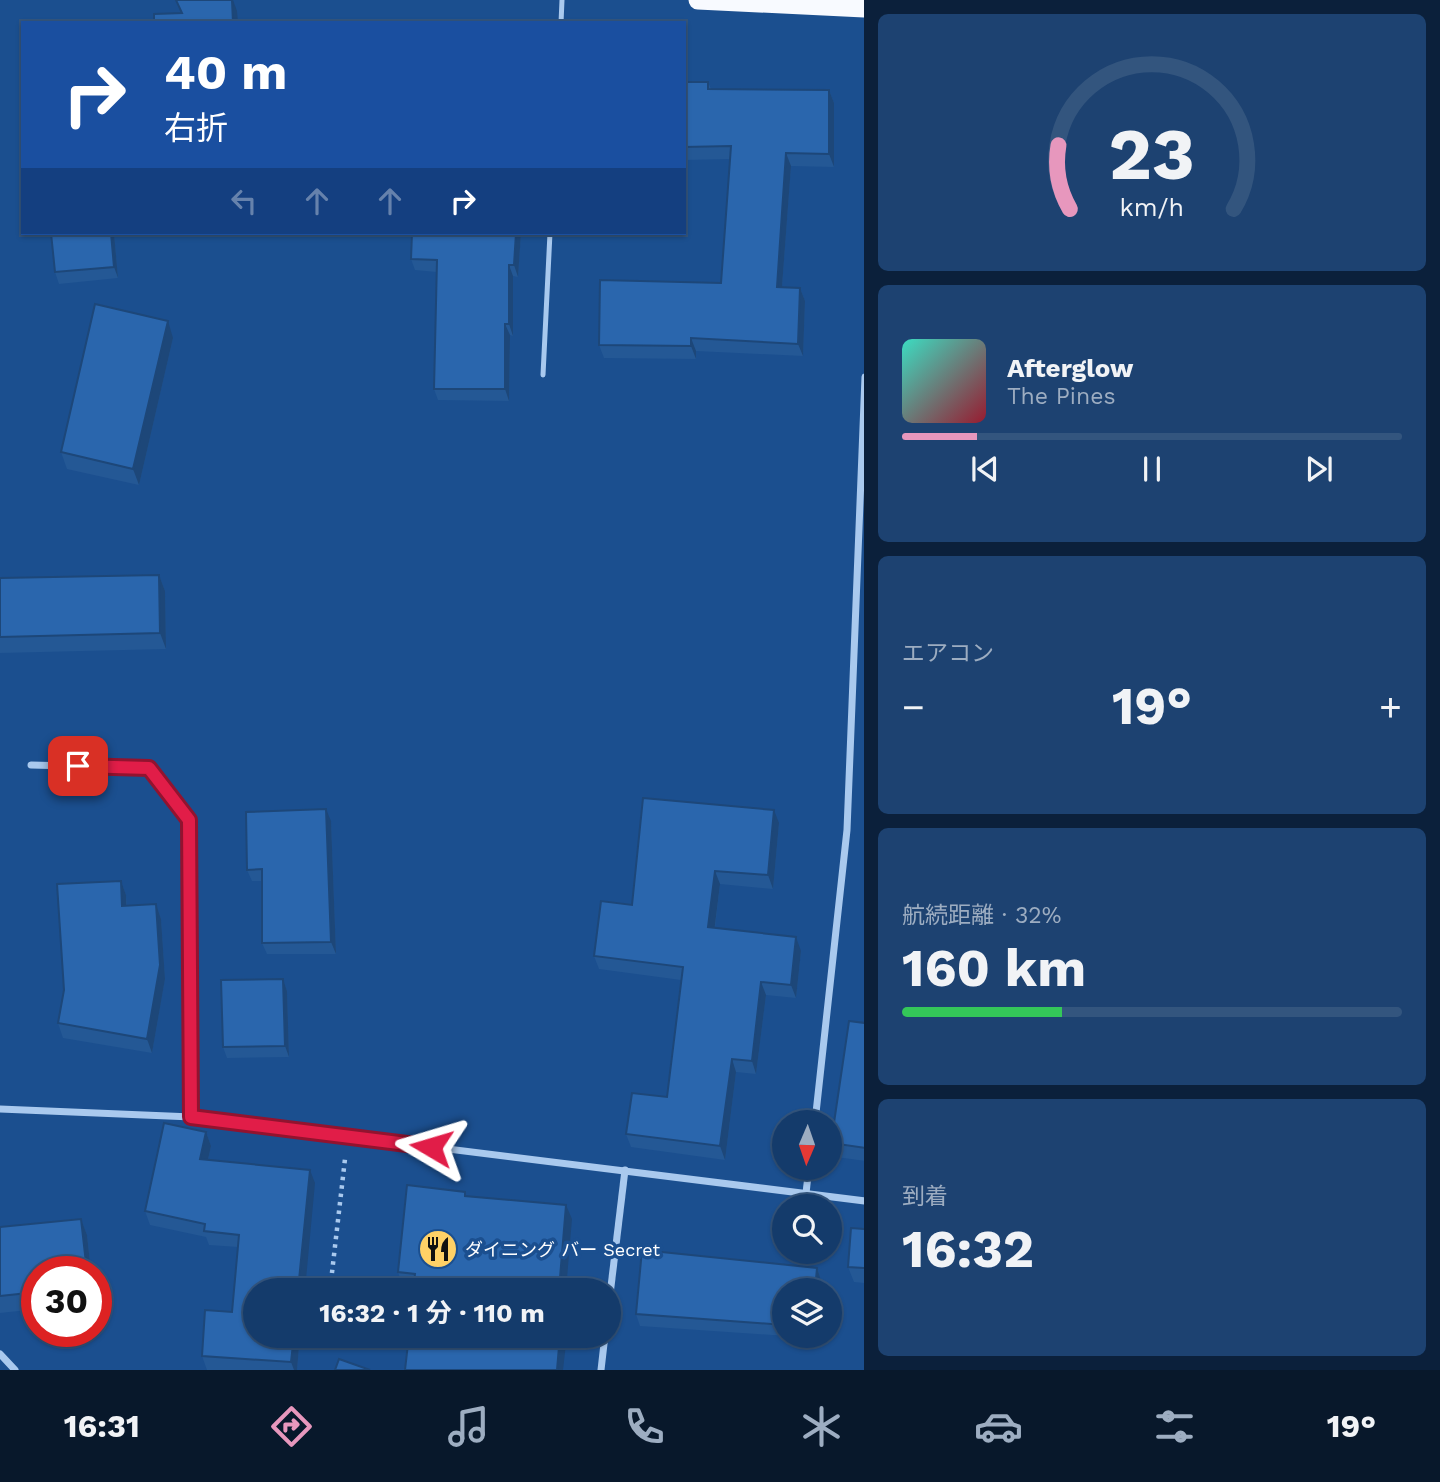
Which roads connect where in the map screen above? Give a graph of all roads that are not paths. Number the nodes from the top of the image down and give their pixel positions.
1 (562, 0) edge
2 (698, 0) edge
3 (864, 8) edge
4 (561, 21) edge
5 (550, 235) edge
6 (543, 375) dead end
7 (864, 377) edge
8 (31, 765) dead end
9 (0, 1109) edge
10 (815, 1110) edge
11 (191, 1117) junction
12 (625, 1170) junction
13 (808, 1180) edge
14 (807, 1193) junction
15 (864, 1201) edge
16 (612, 1278) edge
17 (604, 1348) edge
18 (0, 1354) edge
19 (15, 1370) edge
20 (601, 1370) edge

1 - 4 lane
2 - 3 highway
5 - 6 lane
7 - 10 street
8 - 11 street
9 - 11 street
11 - 12 street
12 - 14 street
12 - 16 street
13 - 14 street
14 - 15 street
17 - 20 street
18 - 19 street

